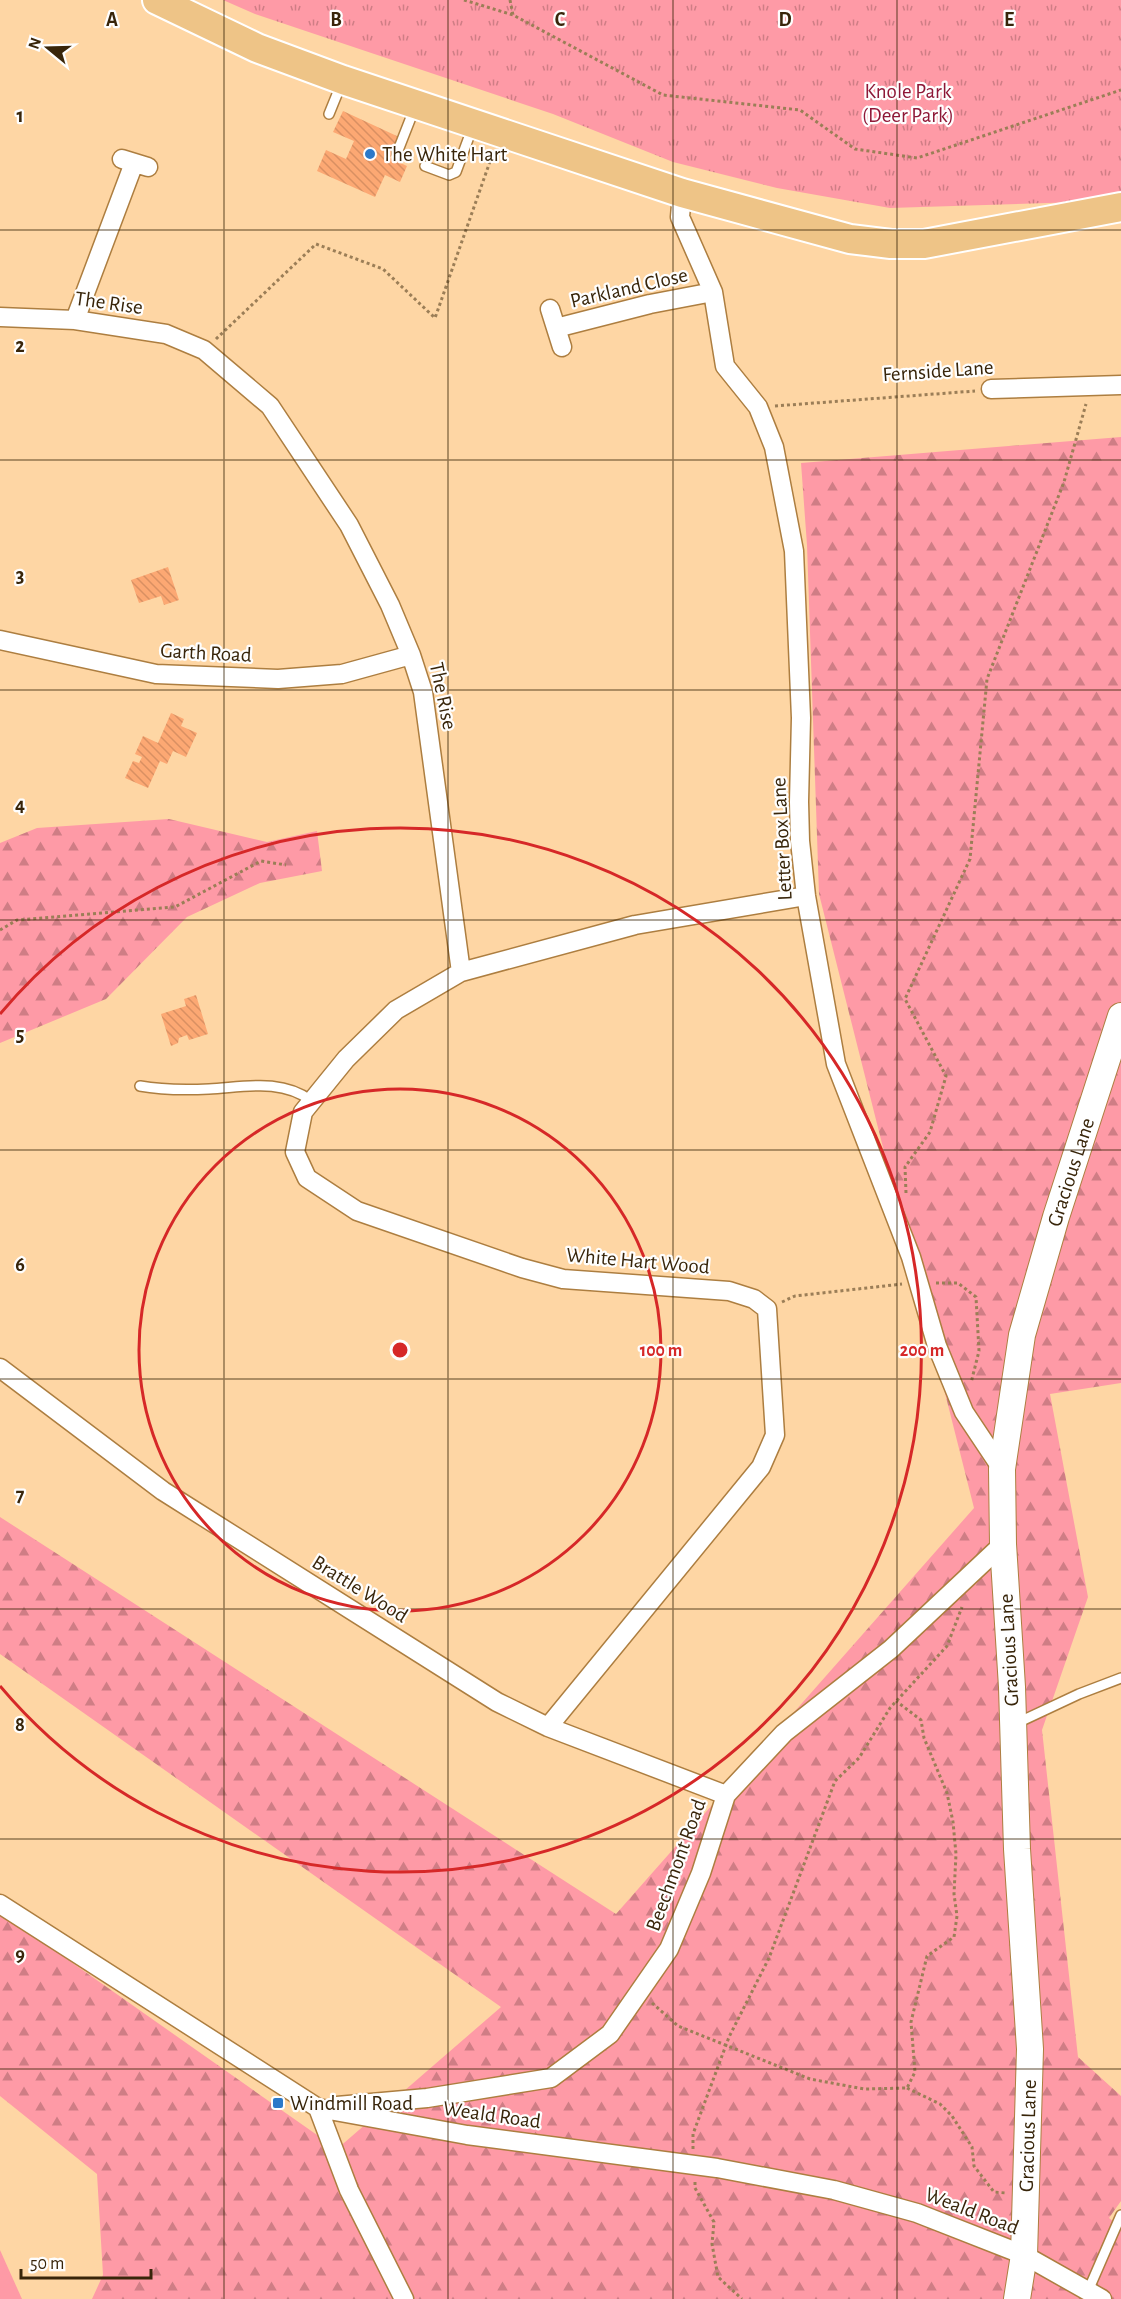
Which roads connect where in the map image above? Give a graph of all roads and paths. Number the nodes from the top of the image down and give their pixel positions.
1 (157, 0) edge
2 (464, 0) edge
3 (510, 0) edge
4 (513, 15) junction
5 (343, 80) junction
6 (1121, 90) edge
7 (416, 104) junction
8 (329, 114) dead end
9 (487, 128) junction
10 (396, 153) dead end
11 (135, 163) dead end
12 (425, 166) dead end
13 (682, 193) junction
14 (1121, 207) edge
15 (713, 292) junction
16 (550, 309) dead end
17 (0, 317) edge
18 (75, 320) junction
19 (556, 328) junction
20 (562, 347) dead end
21 (204, 351) junction
22 (1121, 385) edge
23 (1091, 386) junction
24 (992, 389) joint
25 (758, 407) junction
26 (0, 640) edge
27 (411, 655) junction
28 (285, 865) dead end
29 (806, 896) junction
30 (0, 930) edge
31 (461, 972) junction
32 (1121, 1016) edge
33 (140, 1086) dead end
34 (312, 1101) junction
35 (906, 1202) dead end
36 (918, 1282) junction
37 (767, 1309) junction
38 (0, 1368) edge
39 (964, 1412) junction
40 (1002, 1469) junction
41 (1003, 1544) junction
42 (964, 1602) dead end
43 (1121, 1678) edge
44 (896, 1701) junction
45 (1013, 1725) junction
46 (548, 1727) junction
47 (726, 1795) junction
48 (0, 1904) edge
49 (639, 1992) junction
50 (726, 2045) junction
51 (907, 2088) junction
52 (318, 2108) junction
53 (694, 2165) junction
54 (1026, 2195) junction
55 (1121, 2215) edge
56 (1024, 2255) junction
57 (1095, 2295) edge
58 (404, 2299) edge
59 (742, 2299) edge
60 (1017, 2299) edge

1 - 5 main road
2 - 4 path
3 - 4 path
4 - 6 path
5 - 7 main road
5 - 8 lane
7 - 9 main road
7 - 10 lane
9 - 12 lane
9 - 13 main road
9 - 21 path
11 - 18 street
13 - 14 main road
13 - 15 street, Letter Box Lane
15 - 19 street, Parkland Close
15 - 25 street, Letter Box Lane
16 - 19 street, Parkland Close
17 - 18 street, The Rise
18 - 21 street, The Rise
19 - 20 street, Parkland Close
21 - 27 street, The Rise
22 - 23 street, Fernside Lane
23 - 24 street, Fernside Lane
23 - 35 path
24 - 25 path, Fernside Lane
25 - 29 street, Letter Box Lane
26 - 27 street, Garth Road
27 - 31 street, The Rise
28 - 30 path
29 - 31 street
29 - 36 street, Letter Box Lane
31 - 34 street, White Hart Wood
32 - 40 street, Gracious Lane
33 - 34 lane
34 - 37 street, White Hart Wood
36 - 37 path
36 - 39 street, Letter Box Lane
36 - 39 path
37 - 46 street
38 - 46 street, Brattle Wood
39 - 40 street, Letter Box Lane
40 - 41 street, Gracious Lane
41 - 45 street, Gracious Lane
41 - 47 street, Beechmont Road
42 - 44 path
43 - 45 lane
44 - 50 path
44 - 51 path
45 - 54 street, Gracious Lane
46 - 47 street, Brattle Wood
47 - 49 street, Beechmont Road
48 - 52 street, Weald Road
49 - 50 path
49 - 52 street, Beechmont Road
50 - 51 path
50 - 53 path
51 - 54 path
52 - 53 street, Weald Road
52 - 58 street
53 - 56 street, Weald Road
53 - 59 path
54 - 56 street, Gracious Lane
55 - 57 lane
56 - 57 street, Weald Road
56 - 60 street, Gracious Lane

